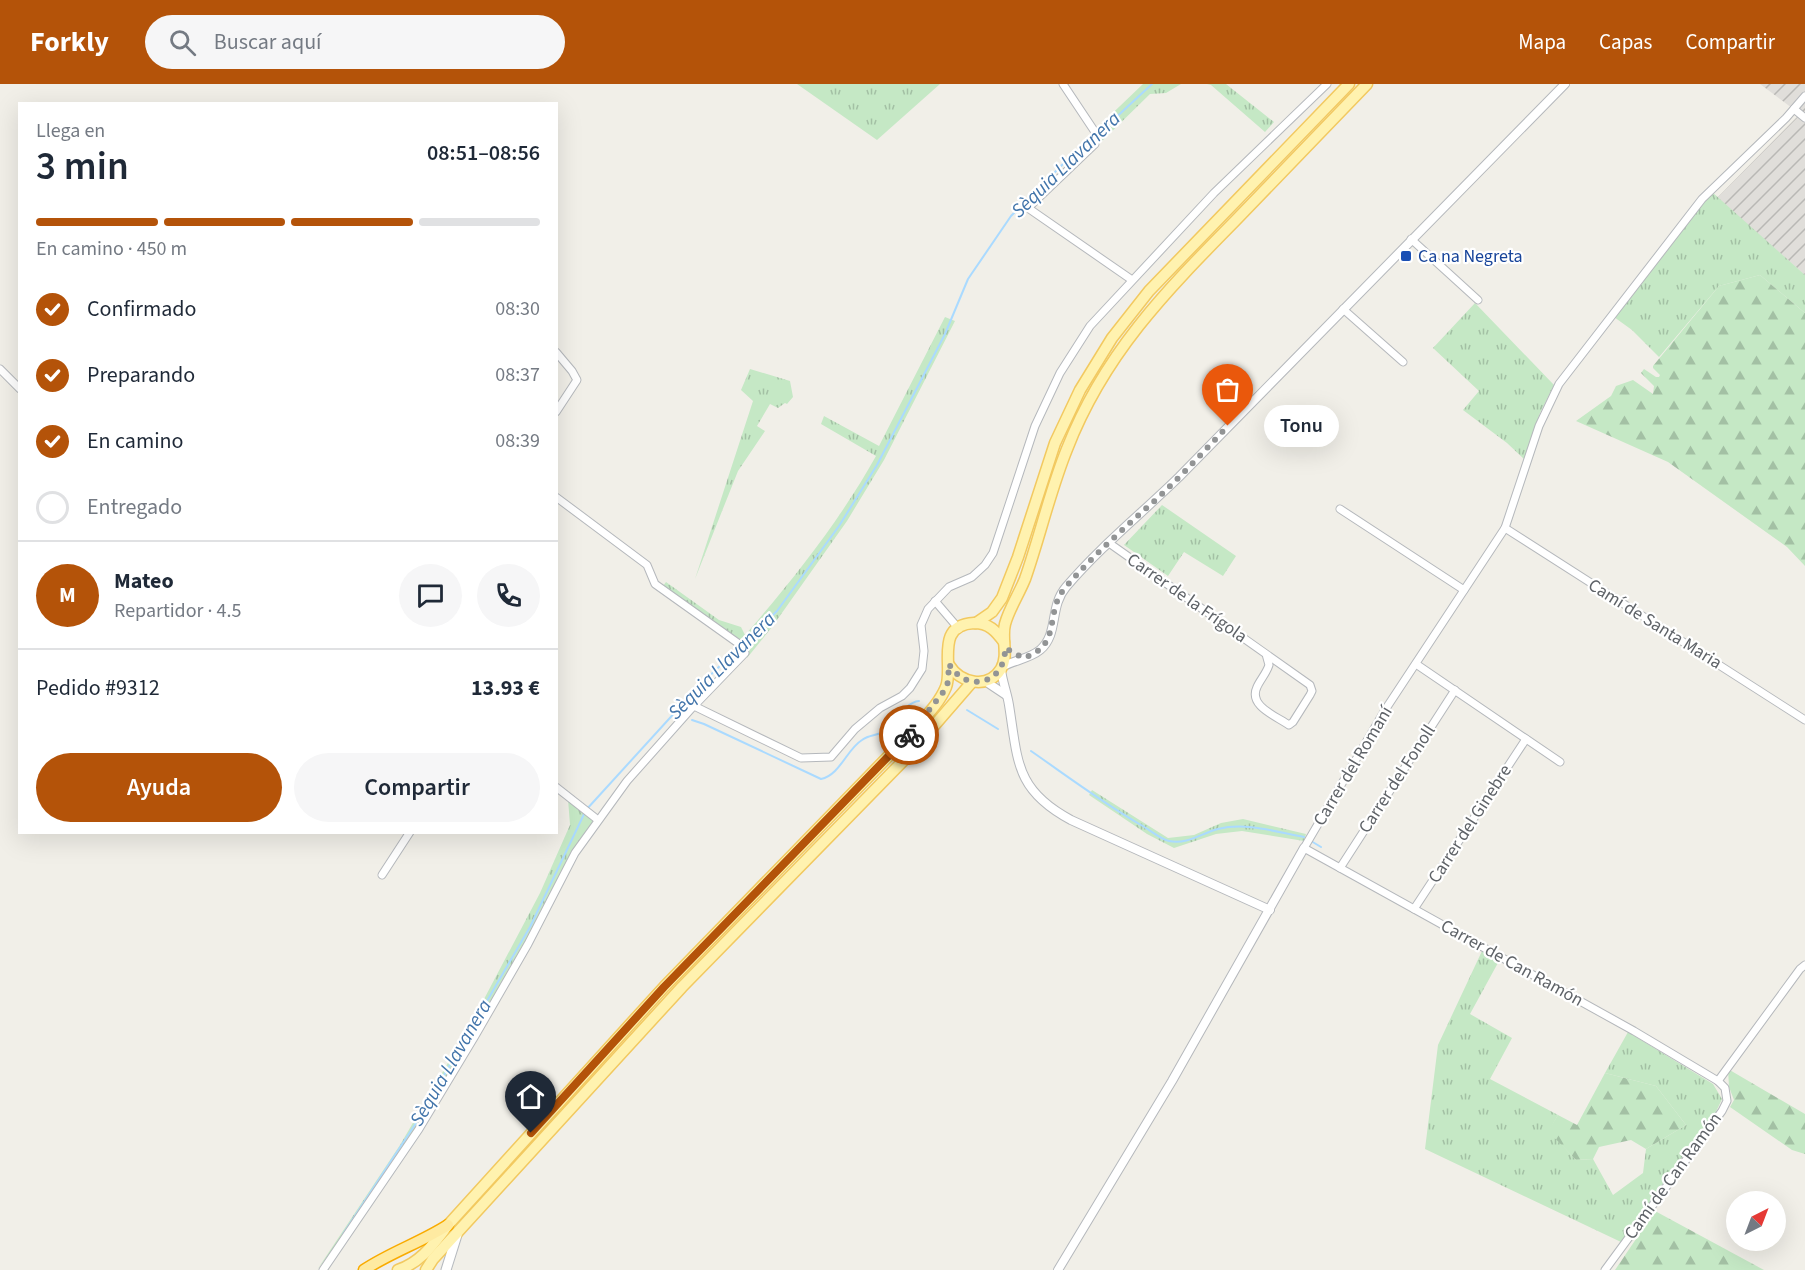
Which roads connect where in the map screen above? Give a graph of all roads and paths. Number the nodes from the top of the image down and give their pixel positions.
1 (1063, 84) edge
2 (1326, 84) edge
3 (1349, 84) edge
4 (1367, 84) edge
5 (1565, 84) edge
6 (1805, 96) edge
7 (1794, 109) junction
8 (1805, 118) edge
9 (1411, 239) junction
10 (1132, 280) junction
11 (1478, 300) dead end
12 (1343, 309) junction
13 (558, 354) edge
14 (1403, 362) dead end
15 (0, 369) edge
16 (18, 387) edge
17 (558, 409) edge
18 (558, 498) edge
19 (1340, 509) dead end
20 (1505, 528) junction
21 (1109, 543) junction
22 (1464, 590) junction
23 (935, 601) junction
24 (976, 623) junction
25 (958, 628) junction
26 (1004, 645) junction
27 (1266, 654) junction
28 (1023, 658) junction
29 (949, 664) junction
30 (1416, 664) junction
31 (1001, 668) junction
32 (985, 681) junction
33 (972, 682) junction
34 (1455, 690) junction
35 (1006, 695) junction
36 (694, 706) junction
37 (1805, 720) edge
38 (1526, 739) junction
39 (1560, 762) dead end
40 (558, 789) edge
41 (598, 820) junction
42 (409, 834) edge
43 (1304, 848) junction
44 (1340, 868) junction
45 (382, 875) dead end
46 (1414, 909) junction
47 (1270, 910) junction
48 (1805, 964) edge
49 (1718, 1081) junction
50 (448, 1225) junction
51 (458, 1232) junction
52 (323, 1270) edge
53 (364, 1270) edge
54 (398, 1270) edge
55 (426, 1270) edge
56 (446, 1270) edge
57 (1058, 1270) edge
58 (1605, 1270) edge

1 - 10 street
2 - 10 street
3 - 24 main road
4 - 26 main road
5 - 9 street
6 - 7 street, Carrer del Romaní
7 - 8 street
7 - 20 street, Carrer del Romaní
9 - 11 street
9 - 12 street
10 - 23 street
12 - 14 street
12 - 21 street
13 - 17 street
15 - 16 street
18 - 36 street
19 - 22 street
20 - 22 street, Carrer del Romaní
20 - 37 street, Camí de Santa Maria
21 - 27 street, Carrer de la Frígola
21 - 28 street
22 - 30 street, Carrer del Romaní
23 - 25 street
23 - 36 street
24 - 25 main road
24 - 26 main road
25 - 29 main road
26 - 28 street
26 - 31 main road
27 - 27 street, Carrer de la Frígola
28 - 31 street
29 - 33 main road
29 - 50 main road
30 - 34 street
30 - 43 street, Carrer del Romaní
31 - 32 main road
31 - 35 street
32 - 33 main road
32 - 35 street
33 - 51 main road
34 - 38 street
34 - 44 street, Carrer del Fonoll
35 - 47 street
36 - 41 street
38 - 39 street
38 - 46 street, Carrer del Ginebre
40 - 41 street
41 - 52 street
42 - 45 street
43 - 44 street, Carrer de Can Ramón
43 - 47 street, Carrer del Romaní
44 - 46 street, Carrer de Can Ramón
46 - 49 street, Carrer de Can Ramón
47 - 57 street, Carrer del Romaní
48 - 49 street
49 - 58 street, Camí de Can Ramón
50 - 53 highway
50 - 54 main road
51 - 55 main road
51 - 56 main road

